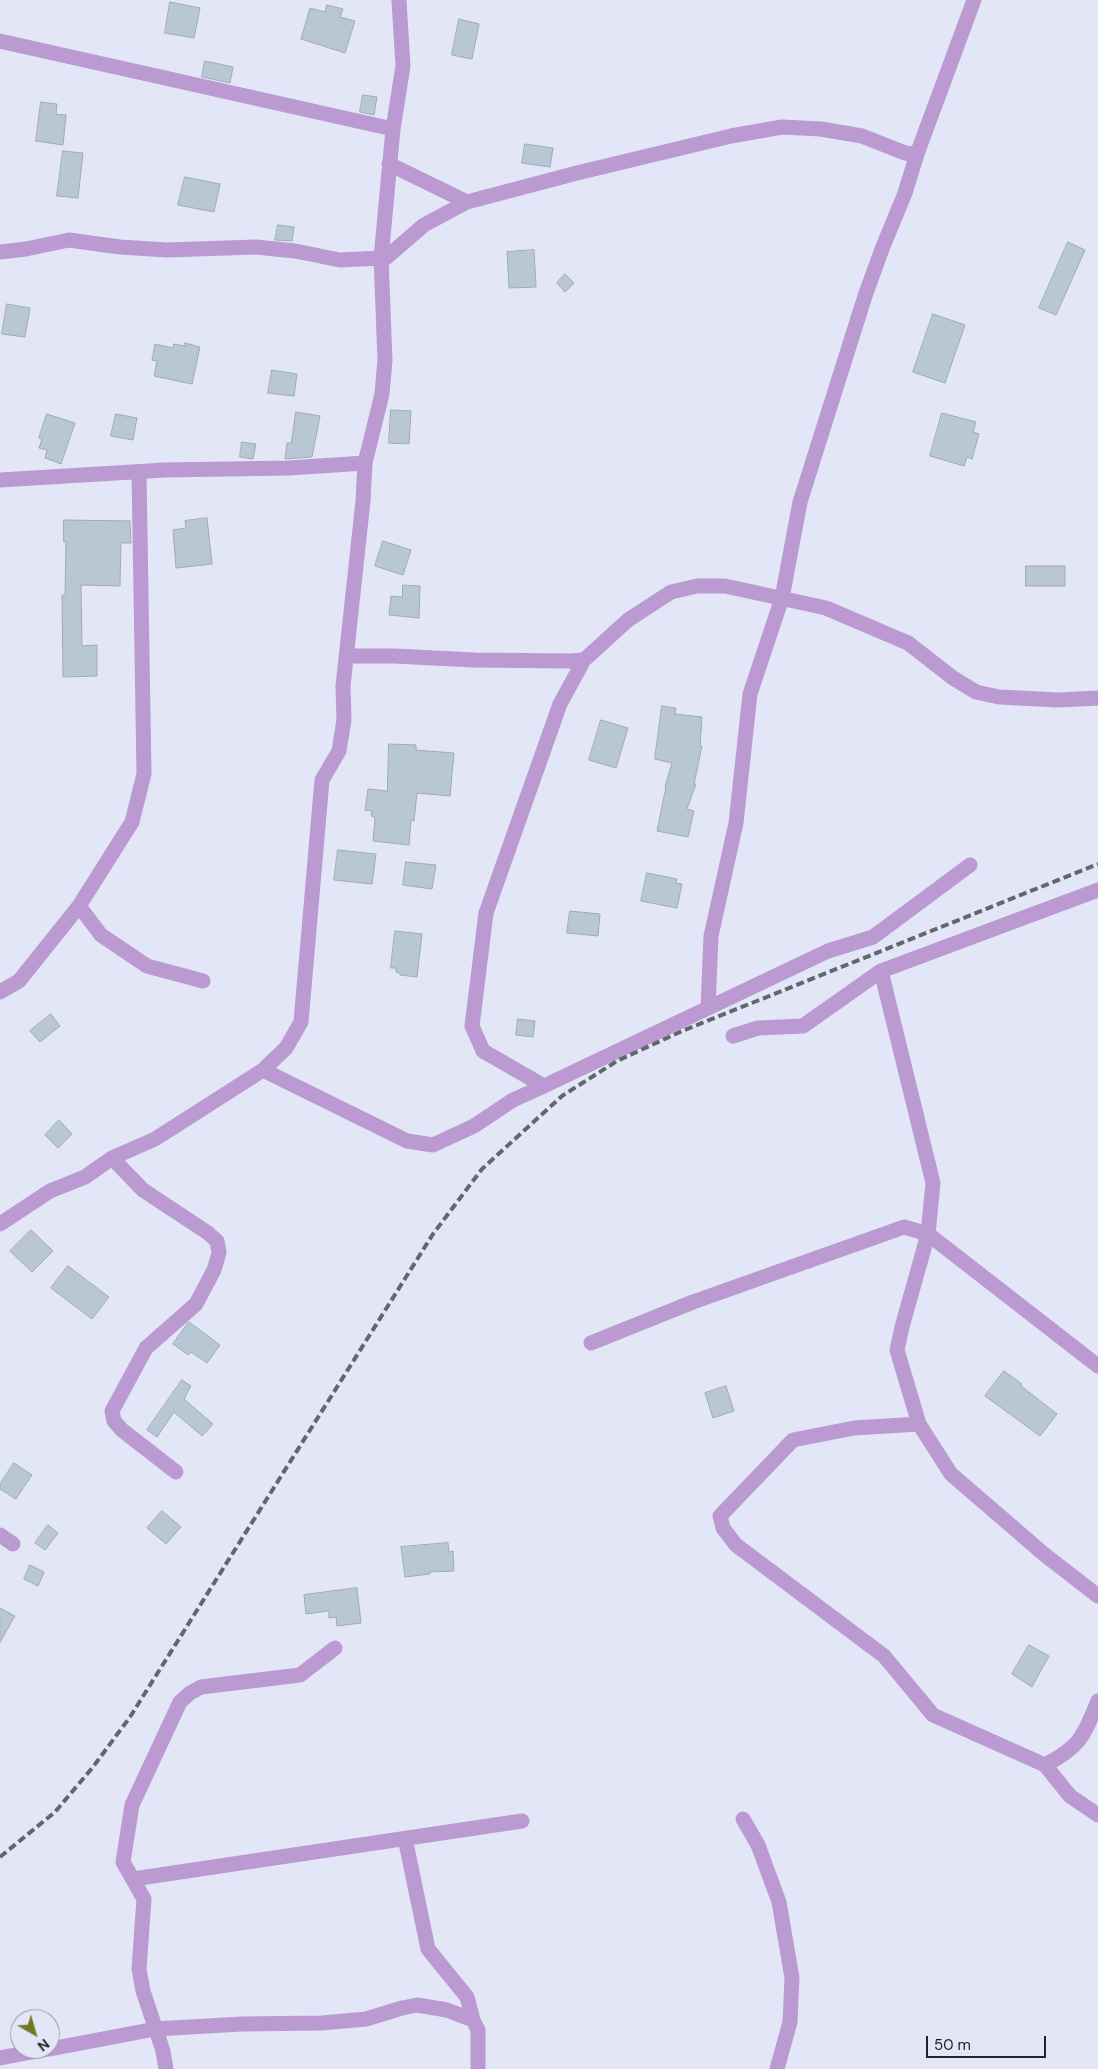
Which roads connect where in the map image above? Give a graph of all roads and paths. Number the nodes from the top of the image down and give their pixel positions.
1 (399, 0) edge
2 (974, 0) edge
3 (0, 41) edge
4 (392, 129) junction
5 (917, 154) junction
6 (389, 164) junction
7 (467, 202) junction
8 (0, 252) edge
9 (381, 260) junction
10 (365, 463) junction
11 (139, 472) junction
12 (0, 480) edge
13 (782, 598) junction
14 (346, 656) junction
15 (584, 660) junction
16 (1098, 698) edge
17 (970, 865) dead end
18 (1098, 890) edge
19 (79, 906) junction
20 (881, 971) junction
21 (204, 981) dead end
22 (0, 992) edge
23 (708, 1008) junction
24 (734, 1036) dead end
25 (263, 1070) junction
26 (544, 1086) junction
27 (112, 1158) junction
28 (0, 1224) edge
29 (928, 1234) junction
30 (591, 1343) dead end
31 (1098, 1366) edge
32 (919, 1424) junction
33 (176, 1472) dead end
34 (0, 1535) edge
35 (13, 1544) dead end
36 (1098, 1596) edge
37 (335, 1648) dead end
38 (1098, 1701) edge
39 (1045, 1765) junction
40 (1098, 1815) edge
41 (743, 1819) dead end
42 (522, 1821) dead end
43 (405, 1838) junction
44 (133, 1879) junction
45 (473, 2020) junction
46 (155, 2029) junction
47 (60, 2047) edge
48 (166, 2069) edge
49 (478, 2069) edge
50 (777, 2069) edge

1 - 4 street
2 - 5 street
3 - 4 street
4 - 6 street
5 - 7 street
5 - 13 street
6 - 7 street
6 - 9 street
7 - 9 street
8 - 9 street
9 - 10 street
10 - 11 street
10 - 14 street
11 - 12 street
11 - 19 street
13 - 15 street
13 - 16 street
13 - 23 street
14 - 15 street
14 - 25 street
15 - 26 street
17 - 23 street
18 - 20 street
19 - 21 street
19 - 22 street
20 - 24 street
20 - 29 street
23 - 26 street
25 - 26 street
25 - 27 street
27 - 28 street
27 - 33 street
29 - 30 street
29 - 31 street
29 - 32 street
32 - 36 street
32 - 39 street
34 - 35 street
37 - 44 street
38 - 39 street
39 - 40 street
41 - 50 street
42 - 43 street
43 - 44 street
43 - 45 street
44 - 46 street
45 - 46 street
45 - 49 street
46 - 47 street
46 - 48 street

